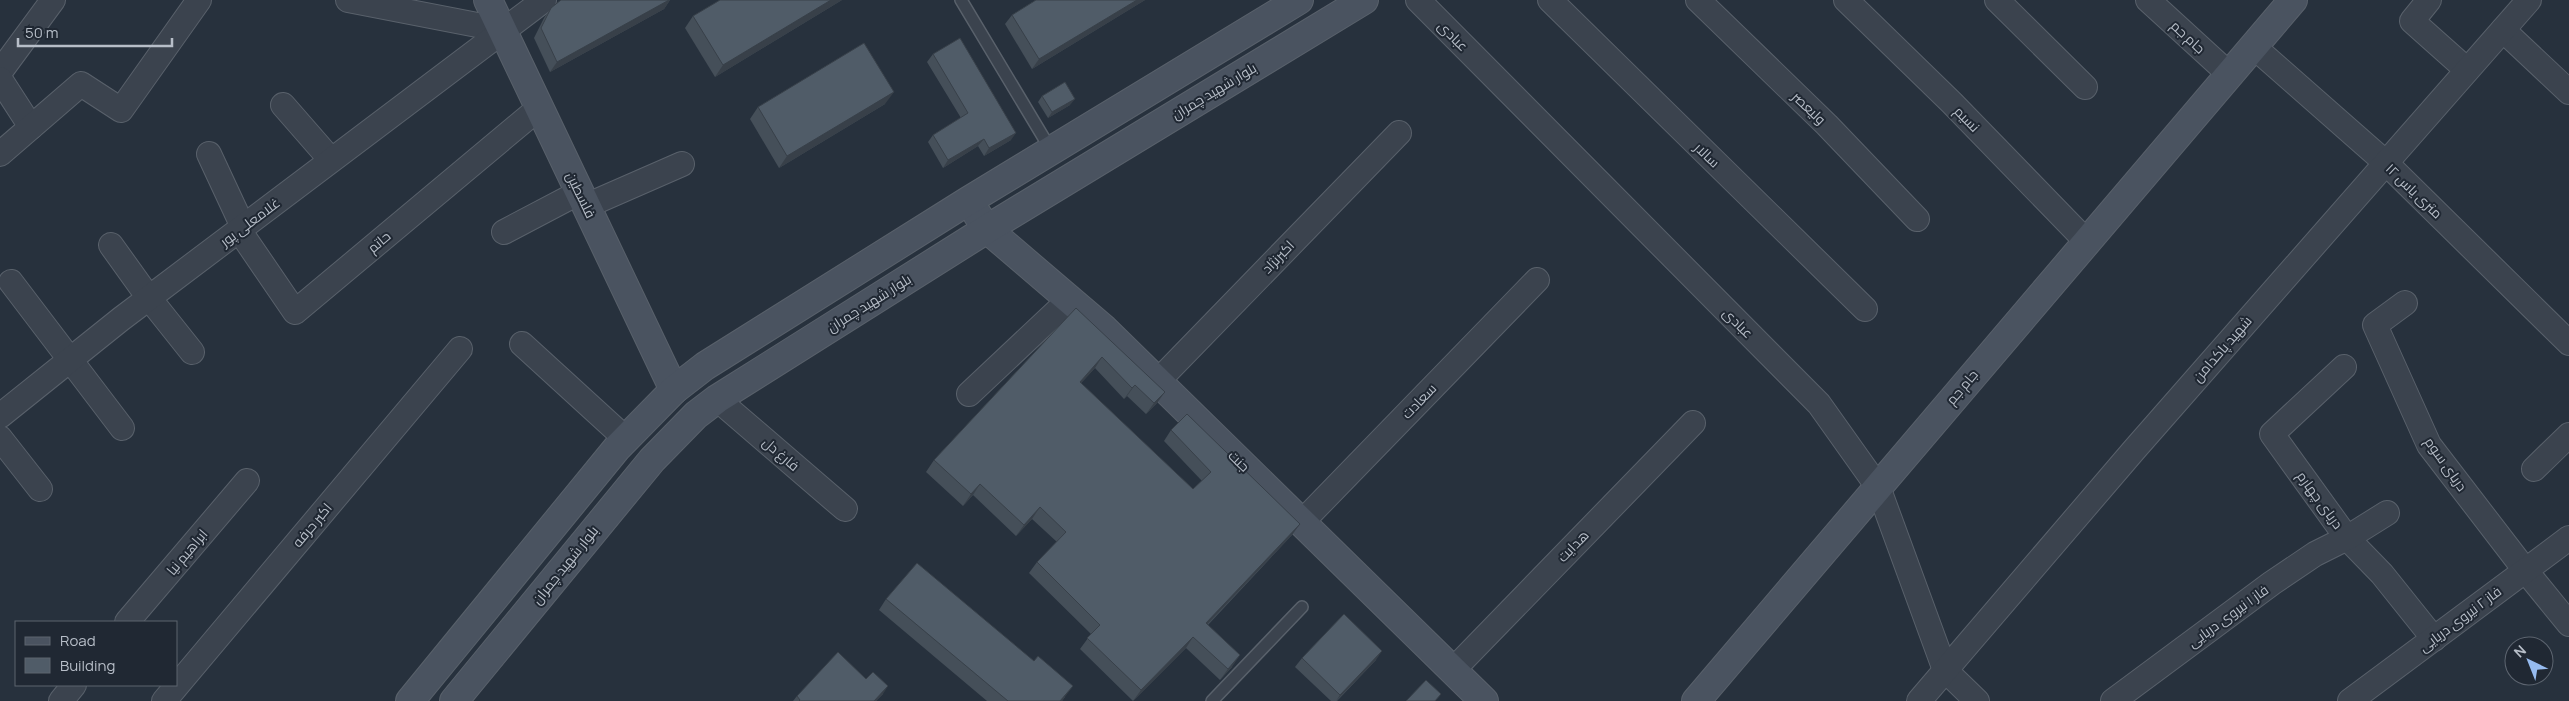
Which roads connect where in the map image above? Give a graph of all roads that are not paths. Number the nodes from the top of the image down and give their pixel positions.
1 (199, 0) edge
2 (348, 0) edge
3 (488, 0) edge
4 (544, 0) edge
5 (961, 0) edge
6 (1299, 0) edge
7 (1364, 0) edge
8 (1418, 0) edge
9 (1550, 0) edge
10 (1698, 0) edge
11 (1846, 0) edge
12 (1998, 0) edge
13 (2148, 0) edge
14 (2293, 0) edge
15 (2429, 0) edge
16 (2529, 0) edge
17 (51, 1) edge
18 (503, 30) junction
19 (2503, 30) junction
20 (2253, 46) junction
21 (2467, 70) junction
22 (0, 72) edge
23 (2229, 74) junction
24 (0, 79) edge
25 (2085, 87) dead end
26 (2569, 92) edge
27 (283, 105) dead end
28 (539, 108) junction
29 (31, 127) junction
30 (1399, 133) dead end
31 (1059, 145) junction
32 (0, 154) edge
33 (209, 154) dead end
34 (331, 160) junction
35 (2386, 163) junction
36 (682, 164) dead end
37 (1085, 169) junction
38 (583, 199) junction
39 (968, 201) junction
40 (1916, 219) dead end
41 (241, 228) junction
42 (987, 229) junction
43 (504, 232) dead end
44 (2086, 241) junction
45 (111, 245) dead end
46 (1537, 280) dead end
47 (11, 282) dead end
48 (149, 298) junction
49 (1068, 300) junction
50 (2405, 303) dead end
51 (1865, 309) dead end
52 (2569, 343) edge
53 (522, 344) dead end
54 (460, 350) dead end
55 (192, 352) dead end
56 (70, 360) junction
57 (2344, 367) dead end
58 (1158, 381) junction
59 (674, 390) junction
60 (969, 394) dead end
61 (717, 399) junction
62 (0, 416) edge
63 (1693, 423) dead end
64 (122, 428) dead end
65 (2569, 435) edge
66 (0, 438) edge
67 (626, 439) junction
68 (2534, 469) dead end
69 (247, 481) dead end
70 (1878, 487) junction
71 (40, 489) dead end
72 (845, 509) dead end
73 (2387, 513) dead end
74 (1302, 522) junction
75 (2347, 538) junction
76 (2569, 538) edge
77 (2525, 570) junction
78 (1302, 607) dead end
79 (128, 621) edge
80 (2569, 624) edge
81 (2434, 639) junction
82 (1454, 669) junction
83 (1945, 670) junction
84 (178, 684) edge
85 (73, 686) edge
86 (177, 686) edge
87 (61, 701) edge
88 (164, 701) edge
89 (410, 701) edge
90 (454, 701) edge
91 (1212, 701) edge
92 (1484, 701) edge
93 (1696, 701) edge
94 (1919, 701) edge
95 (1978, 701) edge
96 (2113, 701) edge
97 (2350, 701) edge

1 - 29 street
2 - 18 street
3 - 18 main road, فلسطین
4 - 18 street, غلامعلی پور
5 - 31 lane
6 - 31 main road
7 - 37 main road, بلوار شهید چمران
8 - 70 street, عبادی
9 - 51 street, سالار
10 - 40 street, ولیعصر
11 - 44 street, نسیم
12 - 25 street
13 - 23 street, جام جم
14 - 20 main road, جام جم
15 - 21 street
16 - 19 street, شهید پاکدامن
17 - 22 street
18 - 28 main road, فلسطین
18 - 34 street, غلامعلی پور
19 - 21 street, شهید پاکدامن
19 - 26 street
20 - 23 main road, جام جم
20 - 35 street, ۱۲ متری یاس
21 - 35 street, شهید پاکدامن
23 - 44 main road, جام جم
24 - 29 street
27 - 34 street
28 - 38 main road, فلسطین
28 - 41 street, حاتم
29 - 32 street
30 - 58 street, اکبرنژاد
31 - 37 main road
31 - 39 main road
33 - 41 street
34 - 41 street, غلامعلی پور
35 - 52 street, ۱۲ متری یاس
35 - 83 street, شهید پاکدامن
36 - 38 street
37 - 42 main road, بلوار شهید چمران
38 - 43 street
38 - 59 main road, فلسطین
39 - 42 main road, جنت
39 - 59 main road
41 - 48 street, غلامعلی پور
42 - 49 main road, جنت
42 - 61 main road, بلوار شهید چمران
44 - 70 main road, جام جم
45 - 48 street
46 - 74 street, سعادت
47 - 56 street
48 - 55 street
48 - 56 street, غلامعلی پور
49 - 58 main road, جنت
49 - 60 street
50 - 77 street, دریای سوم
53 - 67 street
54 - 84 street, اکبر حرفه
56 - 62 street, غلامعلی پور
56 - 64 street
57 - 75 street, دریای چهارم
58 - 74 main road, جنت
59 - 67 main road
61 - 72 street, فارغ دل
61 - 90 main road, بلوار شهید چمران
63 - 82 street, هدایت
65 - 68 street
66 - 71 street
67 - 89 main road
69 - 79 street, ابراهیم نیا
70 - 83 street, عبادی
70 - 93 main road, جام جم
73 - 75 street, فاز ۱ نیروی دریایی
74 - 82 main road, جنت
75 - 81 street, دریای چهارم
75 - 96 street, فاز ۱ نیروی دریایی
76 - 77 street, فاز ۲ نیروی دریایی
77 - 80 street
77 - 81 street, فاز ۲ نیروی دریایی
78 - 91 lane
81 - 97 street, فاز ۲ نیروی دریایی
82 - 92 main road, جنت
83 - 94 street, شهید پاکدامن
83 - 95 street, عبادی
85 - 87 street
86 - 88 street, اکبر حرفه

